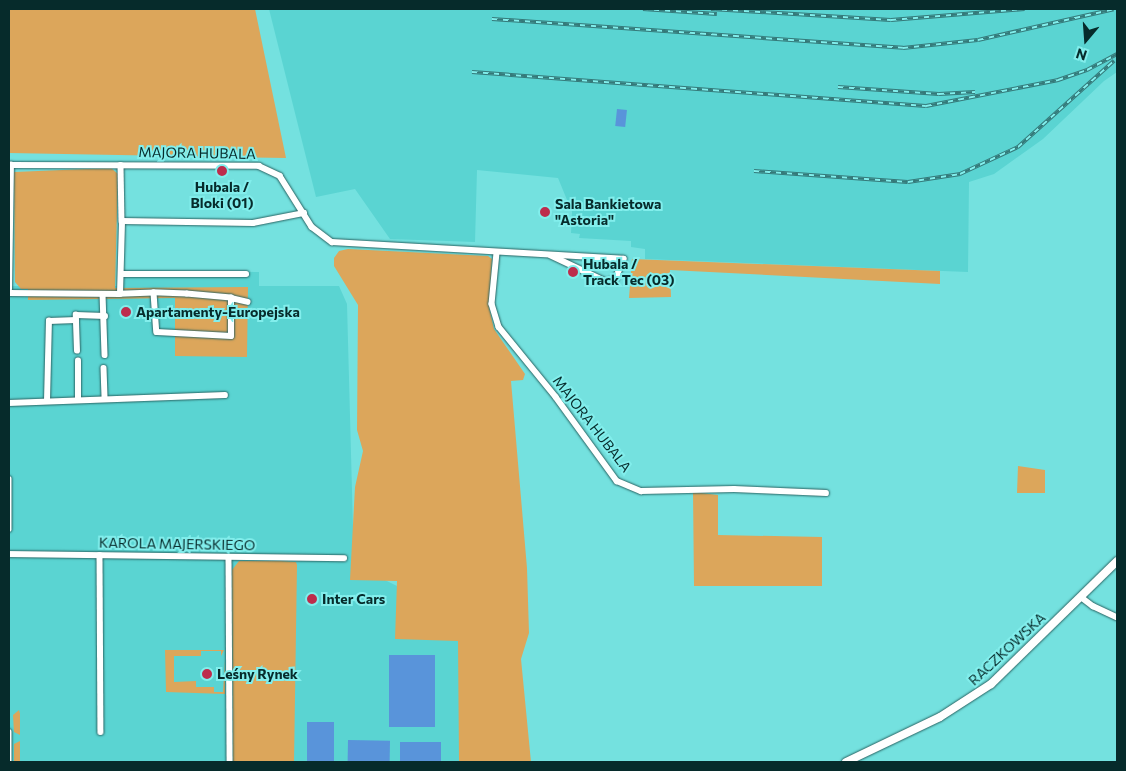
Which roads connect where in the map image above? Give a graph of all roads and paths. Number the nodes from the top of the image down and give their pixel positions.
1 (10, 165) edge
2 (121, 165) junction
3 (304, 213) junction
4 (122, 221) junction
5 (497, 252) junction
6 (551, 256) junction
7 (120, 274) junction
8 (246, 274) dead end
9 (9, 291) edge
10 (154, 293) junction
11 (103, 294) junction
12 (120, 294) junction
13 (231, 298) junction
14 (248, 302) dead end
15 (105, 316) junction
16 (76, 320) junction
17 (76, 351) dead end
18 (105, 355) dead end
19 (78, 360) dead end
20 (104, 368) dead end
21 (225, 395) dead end
22 (105, 399) junction
23 (78, 400) junction
24 (47, 401) junction
25 (9, 403) edge
26 (9, 479) edge
27 (826, 493) dead end
28 (9, 529) edge
29 (9, 554) edge
30 (100, 555) junction
31 (229, 557) junction
32 (344, 558) dead end
33 (1117, 561) edge
34 (1081, 597) junction
35 (1117, 617) edge
36 (9, 732) edge
37 (101, 732) dead end
38 (9, 762) edge
39 (230, 762) edge
40 (846, 762) edge

1 - 2 street, MAJORA HUBALA
1 - 9 street
2 - 3 street, MAJORA HUBALA
2 - 4 street
3 - 4 street
3 - 5 street, MAJORA HUBALA
4 - 7 street
5 - 6 street, MAJORA HUBALA
5 - 27 street, MAJORA HUBALA
6 - 6 street, MAJORA HUBALA
7 - 8 street
7 - 12 street
9 - 11 street
10 - 12 street
10 - 13 street
10 - 13 street
11 - 12 street
11 - 15 street
13 - 14 street
15 - 16 street
15 - 18 street
16 - 17 street
16 - 24 street
19 - 23 street
20 - 22 street
21 - 22 street
22 - 23 street
23 - 24 street
24 - 25 street
26 - 28 street
29 - 30 street, KAROLA MAJERSKIEGO
30 - 31 street, KAROLA MAJERSKIEGO
30 - 37 street
31 - 32 street, KAROLA MAJERSKIEGO
31 - 39 street
33 - 34 main road, RACZKOWSKA
34 - 35 street
34 - 40 main road, RACZKOWSKA
36 - 38 street

